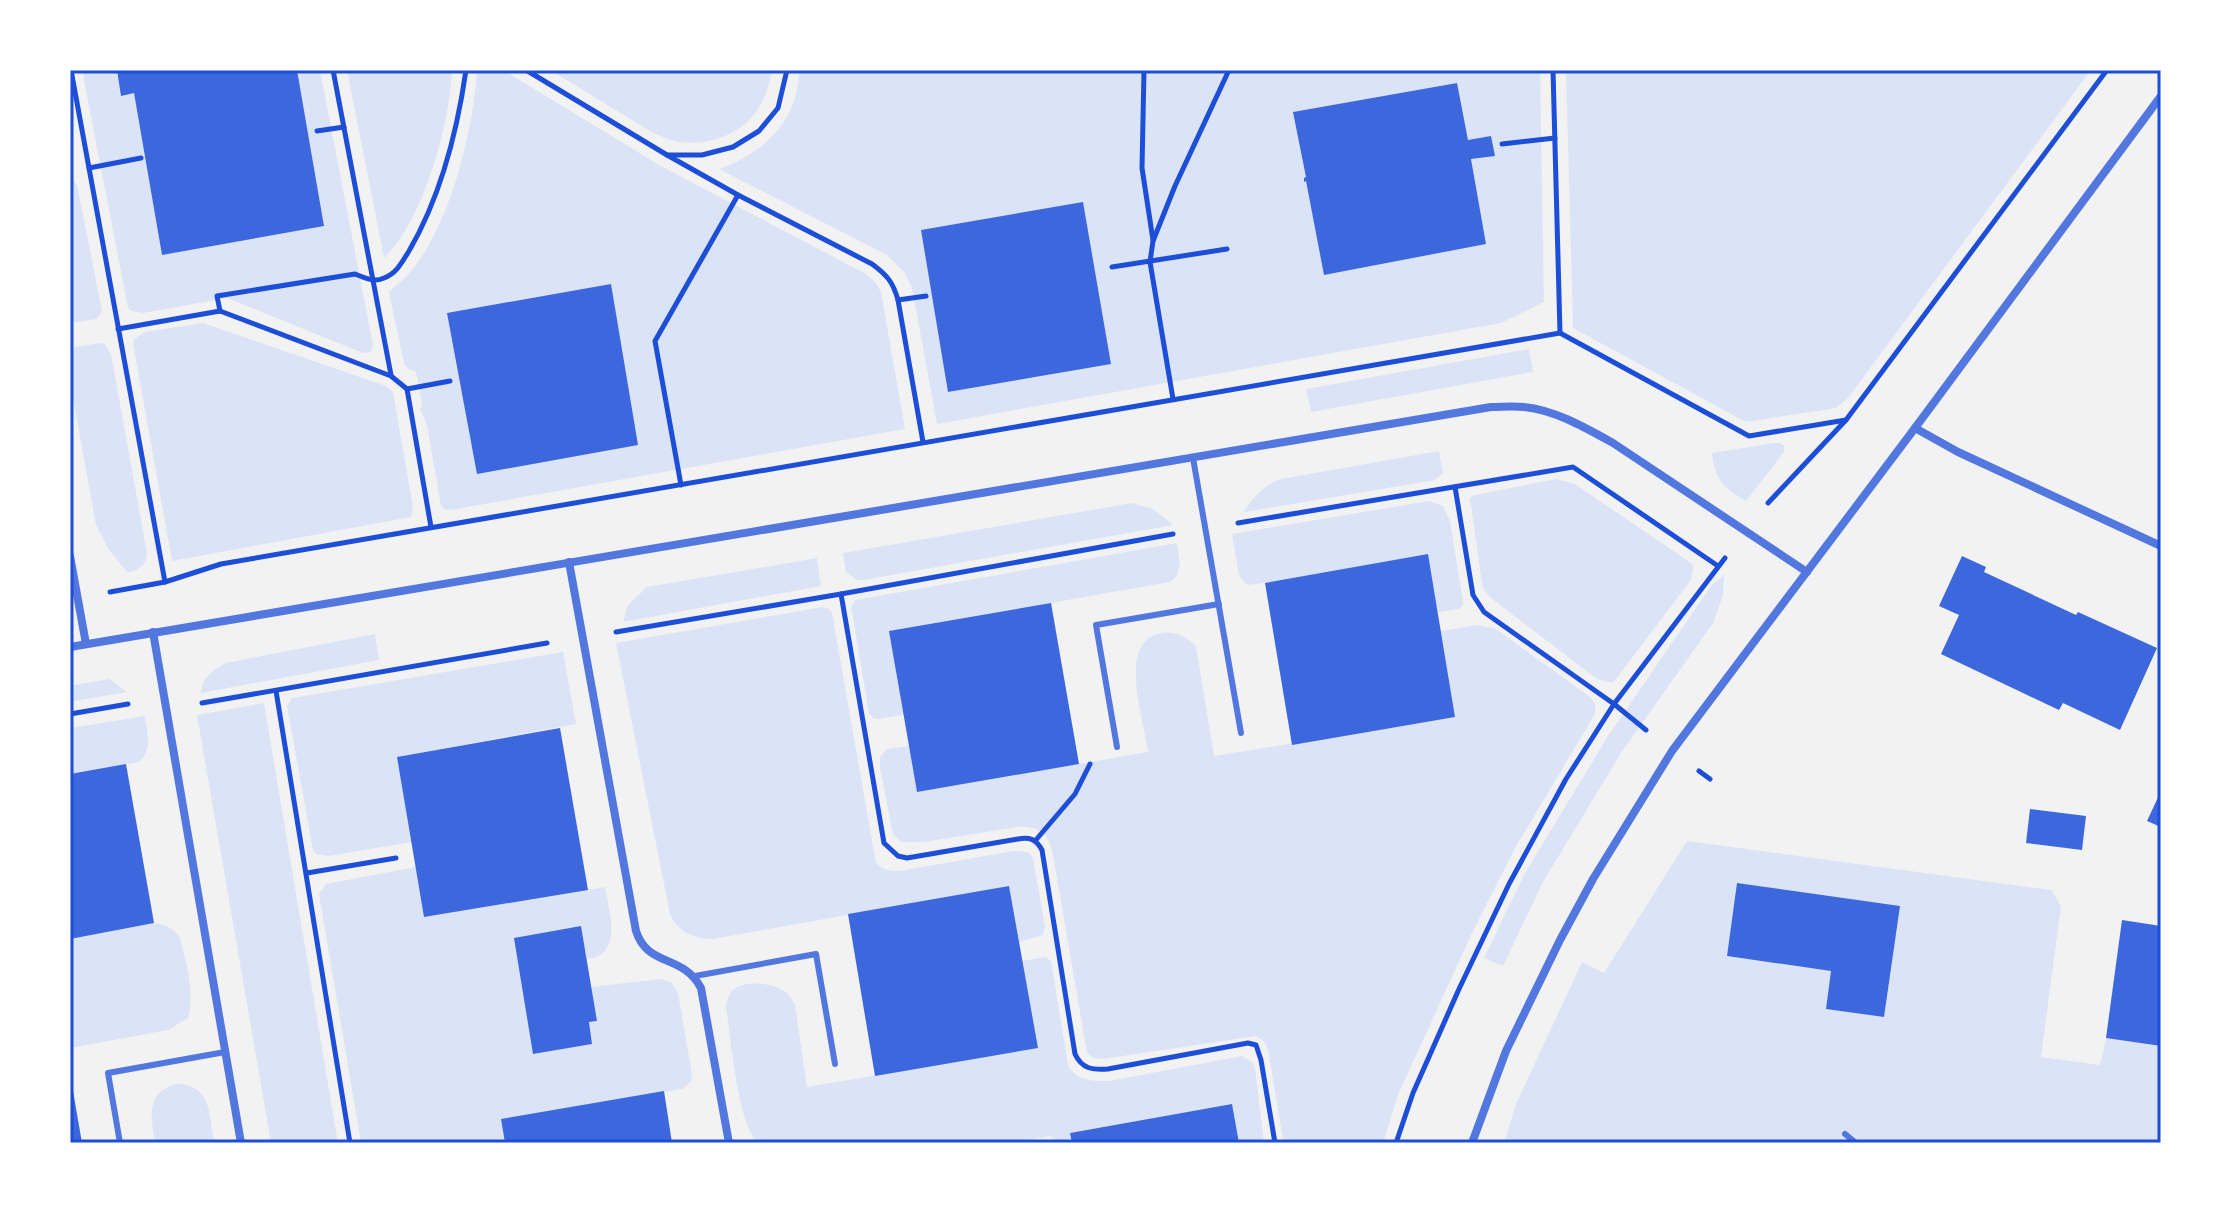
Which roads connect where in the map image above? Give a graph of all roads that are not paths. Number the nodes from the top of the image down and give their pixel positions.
1 (2161, 96) edge
2 (1915, 428) junction
3 (1193, 458) junction
4 (2161, 546) edge
5 (70, 556) edge
6 (569, 562) junction
7 (1807, 572) junction
8 (1219, 604) junction
9 (153, 632) junction
10 (86, 644) junction
11 (70, 647) edge
12 (1241, 733) dead end
13 (1117, 747) road end
14 (695, 976) junction
15 (225, 1052) junction
16 (835, 1064) dead end
17 (1845, 1134) dead end
18 (120, 1143) edge
19 (241, 1143) edge
20 (729, 1143) edge
21 (1472, 1143) edge
22 (1856, 1143) edge

1 - 2 street
2 - 4 street
2 - 7 street
3 - 6 street
3 - 7 street
3 - 8 lane
5 - 10 street
6 - 9 street
6 - 14 street
7 - 21 street
8 - 12 lane
8 - 13 lane
9 - 10 street
9 - 15 street
10 - 11 street
14 - 16 lane
14 - 20 street
15 - 18 lane
15 - 19 street
17 - 22 lane

